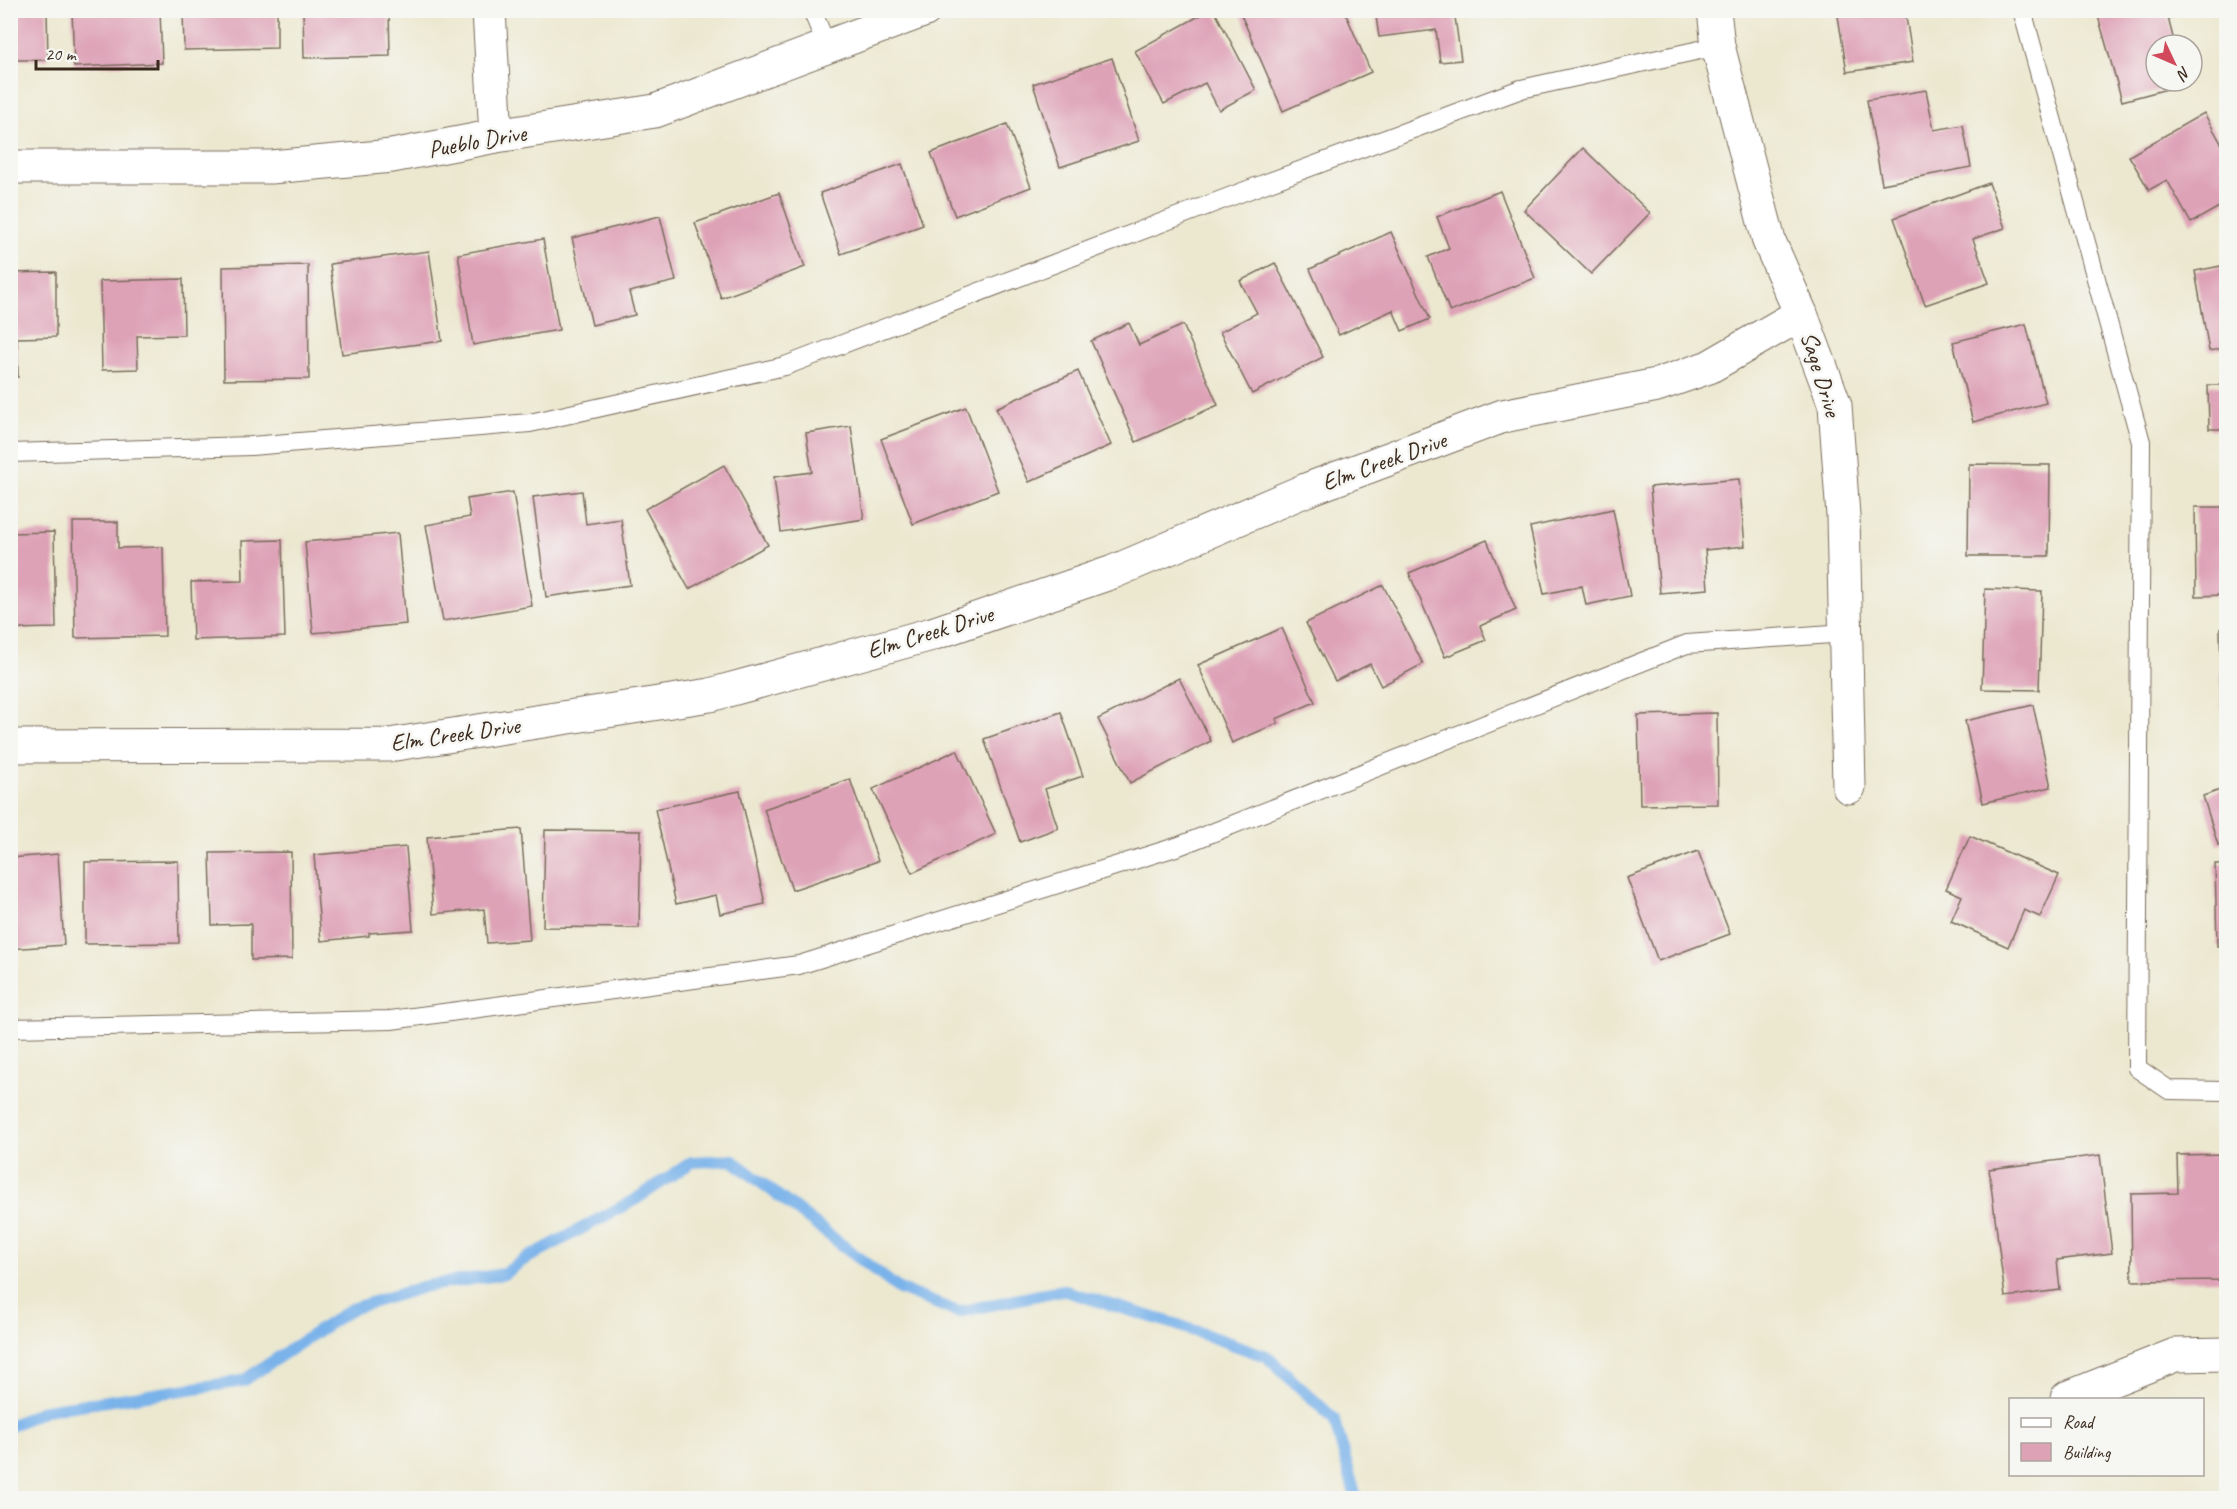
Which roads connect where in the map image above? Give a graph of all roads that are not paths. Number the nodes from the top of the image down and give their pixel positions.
1 (489, 10) edge
2 (812, 10) edge
3 (925, 10) edge
4 (1714, 10) edge
5 (2022, 10) edge
6 (1718, 46) junction
7 (827, 47) junction
8 (496, 136) junction
9 (10, 167) edge
10 (1801, 314) junction
11 (10, 453) edge
12 (1846, 633) junction
13 (10, 746) edge
14 (1849, 787) dead end
15 (10, 1028) edge
16 (2226, 1092) edge
17 (2226, 1354) edge
18 (2067, 1398) dead end

1 - 8 street
2 - 7 lane
3 - 7 street, Pueblo Drive
4 - 6 street, Sage Drive
5 - 16 lane
6 - 10 street, Sage Drive
6 - 11 lane
7 - 8 street, Pueblo Drive
8 - 9 street, Pueblo Drive
10 - 12 street, Sage Drive
10 - 13 street, Elm Creek Drive
12 - 14 street, Sage Drive
12 - 15 lane
17 - 18 street

